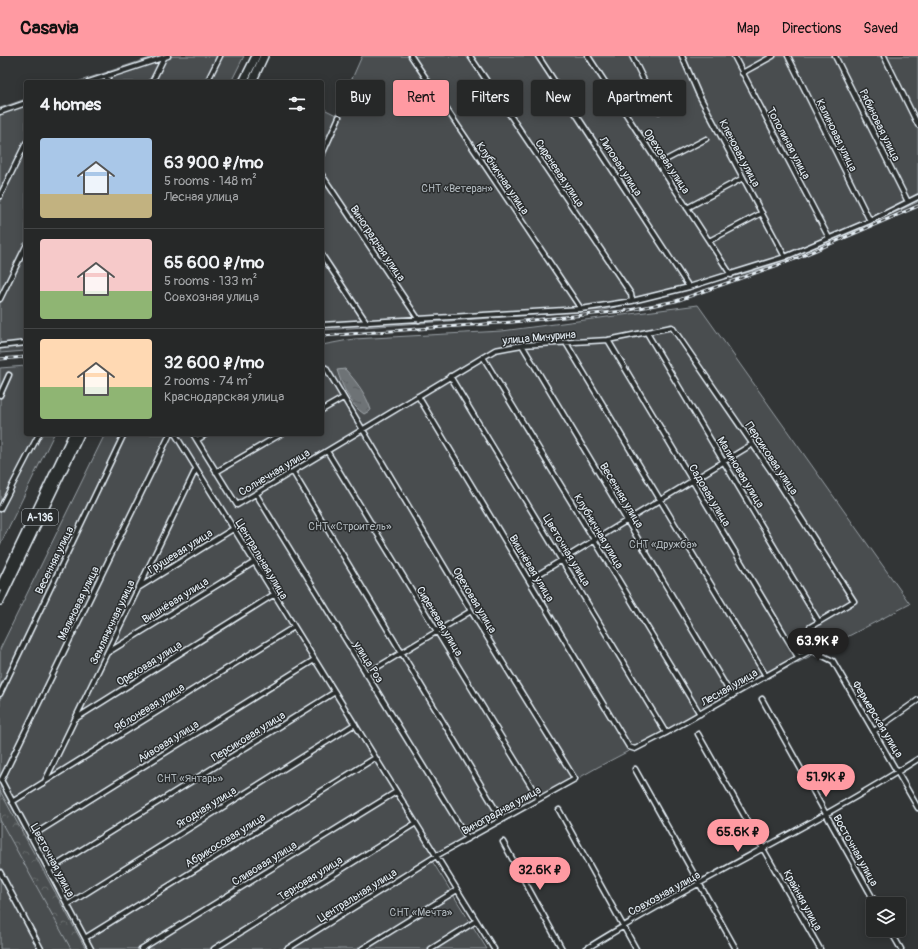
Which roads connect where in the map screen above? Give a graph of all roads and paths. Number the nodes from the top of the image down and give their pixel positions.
1 (220, 56) edge
2 (256, 56) edge
3 (264, 56) edge
4 (411, 56) edge
5 (470, 56) edge
6 (538, 56) edge
7 (588, 56) edge
8 (632, 56) edge
9 (682, 56) edge
10 (734, 56) edge
11 (773, 56) edge
12 (788, 56) edge
13 (836, 56) edge
14 (884, 56) edge
15 (166, 57) edge
16 (742, 73) junction
17 (109, 75) junction
18 (95, 80) edge
19 (107, 80) edge
20 (153, 80) edge
21 (208, 80) edge
22 (244, 80) edge
23 (253, 80) edge
24 (643, 80) edge
25 (24, 105) edge
26 (0, 112) edge
27 (338, 117) dead end
28 (918, 125) edge
29 (706, 139) dead end
30 (24, 147) edge
31 (324, 150) edge
32 (658, 164) junction
33 (324, 178) edge
34 (744, 178) junction
35 (0, 196) edge
36 (918, 197) edge
37 (908, 202) junction
38 (688, 208) junction
39 (762, 213) junction
40 (870, 221) junction
41 (830, 238) junction
42 (709, 241) junction
43 (24, 250) edge
44 (785, 257) junction
45 (324, 258) edge
46 (731, 275) junction
47 (690, 287) junction
48 (0, 299) edge
49 (632, 300) junction
50 (581, 309) junction
51 (420, 320) junction
52 (366, 323) junction
53 (324, 325) edge
54 (672, 327) joint
55 (647, 332) junction
56 (608, 340) junction
57 (24, 343) edge
58 (566, 343) junction
59 (0, 346) edge
60 (522, 346) junction
61 (483, 357) junction
62 (324, 368) edge
63 (9, 375) dead end
64 (450, 376) junction
65 (0, 395) edge
66 (418, 396) junction
67 (343, 398) junction
68 (324, 409) edge
69 (362, 429) junction
70 (38, 436) edge
71 (72, 436) edge
72 (79, 436) edge
73 (123, 436) edge
74 (169, 436) edge
75 (176, 436) edge
76 (194, 436) edge
77 (203, 436) edge
78 (278, 436) edge
79 (197, 440) junction
80 (752, 445) junction
81 (327, 451) junction
82 (724, 462) junction
83 (196, 469) junction
84 (216, 472) junction
85 (293, 472) junction
86 (692, 482) junction
87 (256, 494) junction
88 (660, 501) junction
89 (0, 509) edge
90 (628, 521) junction
91 (233, 529) junction
92 (595, 541) junction
93 (563, 560) junction
94 (253, 563) junction
95 (529, 580) junction
96 (0, 587) edge
97 (137, 589) junction
98 (273, 595) junction
99 (0, 601) edge
100 (471, 610) junction
101 (819, 622) junction
102 (294, 627) junction
103 (437, 632) junction
104 (810, 650) junction
105 (107, 653) junction
106 (401, 653) junction
107 (798, 658) junction
108 (314, 660) junction
109 (366, 674) junction
110 (766, 676) junction
111 (335, 692) junction
112 (0, 694) edge
113 (732, 696) junction
114 (762, 699) dead end
115 (918, 700) edge
116 (700, 714) junction
117 (75, 720) junction
118 (355, 724) junction
119 (874, 731) junction
120 (666, 734) junction
121 (698, 734) dead end
122 (632, 749) joint
123 (375, 758) junction
124 (918, 760) edge
125 (635, 769) dead end
126 (898, 772) junction
127 (1, 779) edge
128 (575, 779) joint
129 (44, 783) junction
130 (396, 792) junction
131 (539, 799) junction
132 (12, 802) junction
133 (918, 808) edge
134 (559, 810) dead end
135 (825, 814) junction
136 (502, 820) junction
137 (416, 823) junction
138 (30, 836) junction
139 (468, 839) junction
140 (503, 842) dead end
141 (764, 849) junction
142 (436, 856) junction
143 (49, 870) junction
144 (0, 872) edge
145 (699, 883) junction
146 (457, 890) junction
147 (872, 897) edge
148 (66, 905) junction
149 (476, 920) junction
150 (623, 925) junction
151 (894, 937) edge
152 (85, 938) junction
153 (40, 949) edge
154 (91, 949) edge
155 (141, 949) edge
156 (214, 949) edge
157 (287, 949) edge
158 (362, 949) edge
159 (431, 949) edge
160 (494, 949) edge
161 (562, 949) edge
162 (586, 949) edge
163 (636, 949) edge
164 (736, 949) edge
165 (820, 949) edge
166 (901, 949) edge

1 - 21 street
2 - 22 highway
3 - 23 highway
4 - 50 street, Клубничная улица
5 - 49 street, Сиреневая улица
6 - 47 street, Липовая улица
7 - 32 street, Ореховая улица
8 - 24 street
9 - 34 street, Кленовая улица
10 - 16 street, Тополиная улица
11 - 16 street
12 - 40 street, Калиновая улица
13 - 37 street, Рябиновая улица
14 - 28 street
15 - 17 street
15 - 20 street
16 - 41 street, Тополиная улица
17 - 18 street
17 - 19 street
25 - 26 street
27 - 31 street
29 - 32 street
30 - 35 street
32 - 38 street, Ореховая улица
33 - 51 street, Виноградная улица
34 - 38 street
34 - 39 street, Кленовая улица
36 - 37 street
37 - 40 street
38 - 42 street, Ореховая улица
39 - 42 street
39 - 44 street, Кленовая улица
40 - 41 street
41 - 44 street
42 - 46 street, Ореховая улица
43 - 48 street
44 - 46 street
45 - 52 street
46 - 47 street
47 - 49 street
49 - 50 street
50 - 51 street
51 - 52 street
52 - 53 street
54 - 55 street, улица Мичурина
54 - 80 street, Персиковая улица
55 - 56 street, улица Мичурина
55 - 82 street, Малиновая улица
56 - 58 street, улица Мичурина
56 - 86 street, Садовая улица
57 - 59 street
58 - 60 street, улица Мичурина
58 - 88 street
60 - 61 street, улица Мичурина
60 - 90 street, Весенняя улица
61 - 64 street, улица Мичурина
61 - 92 street, Клубничная улица
62 - 67 street, Ореховая улица
63 - 65 street
64 - 66 street, улица Мичурина
64 - 93 street, Цветочная улица
66 - 69 street, Солнечная улица
66 - 95 street, Вишнёвая улица
67 - 68 street
67 - 69 street, Ореховая улица
69 - 81 street, Солнечная улица
69 - 100 street, Ореховая улица
70 - 89 street
71 - 96 highway, А-136
72 - 99 highway, А-136
73 - 112 street, Весенняя улица
74 - 127 street, Малиновая улица
75 - 83 street, Центральная улица
76 - 79 street
77 - 79 street
78 - 84 street
79 - 84 street
80 - 82 street
80 - 101 street, Персиковая улица
81 - 85 street, Солнечная улица
81 - 103 street, Сиреневая улица
82 - 86 street
82 - 101 street, Малиновая улица
83 - 91 street, Центральная улица
83 - 97 street, Земляничная улица
84 - 87 street, Солнечная улица
85 - 87 street, Солнечная улица
85 - 106 street
86 - 88 street
86 - 107 street, Садовая улица
87 - 109 street, улица Роз
88 - 90 street
88 - 110 street
90 - 92 street
90 - 113 street, Весенняя улица
91 - 94 street, Центральная улица
91 - 97 street, Грушевая улица
92 - 93 street
92 - 116 street, Клубничная улица
93 - 95 street
93 - 120 street, Цветочная улица
94 - 98 street, Центральная улица
94 - 105 street, Вишнёвая улица
95 - 122 street, Вишнёвая улица
97 - 105 street, Земляничная улица
98 - 102 street, Центральная улица
98 - 117 street, Ореховая улица
100 - 103 street
100 - 128 street, Ореховая улица
101 - 104 street
102 - 108 street, Центральная улица
102 - 129 street, Яблоневая улица
103 - 106 street
103 - 131 street, Сиреневая улица
104 - 107 street, Лесная улица
104 - 119 street, Фермерская улица
105 - 117 street, Земляничная улица
106 - 109 street
106 - 136 street
107 - 110 street, Лесная улица
108 - 111 street, Центральная улица
108 - 138 street, Айвовая улица
109 - 139 street, улица Роз
110 - 113 street, Лесная улица
111 - 118 street, Центральная улица
111 - 143 street, Персиковая улица
113 - 116 street, Лесная улица
114 - 135 street, Восточная улица
115 - 119 street
116 - 120 street, Лесная улица
117 - 129 street, Земляничная улица
118 - 123 street, Центральная улица
118 - 148 street, Ягодная улица
119 - 126 street, Фермерская улица
120 - 122 street, Лесная улица
121 - 141 street, Крайняя улица
123 - 130 street, Центральная улица
123 - 152 street, Абрикосовая улица
124 - 126 street, Совхозная улица
125 - 145 street
126 - 133 street, Фермерская улица
126 - 135 street, Совхозная улица
127 - 132 street, Цветочная улица
128 - 131 street, Виноградная улица
129 - 132 street, Яблоневая улица
130 - 137 street, Центральная улица
130 - 155 street, Сливовая улица
131 - 136 street, Виноградная улица
132 - 138 street, Цветочная улица
134 - 150 street
135 - 141 street, Совхозная улица
135 - 147 street, Восточная улица
136 - 139 street, Виноградная улица
137 - 142 street, Центральная улица
137 - 156 street, Терновая улица
138 - 143 street, Цветочная улица
139 - 142 street, Виноградная улица
140 - 161 street
141 - 145 street, Совхозная улица
141 - 165 street, Крайняя улица
142 - 146 street, Центральная улица
142 - 157 street, Центральная улица
143 - 148 street, Цветочная улица
144 - 153 street
145 - 150 street, Совхозная улица
145 - 164 street
146 - 149 street, Центральная улица
146 - 158 street
148 - 152 street, Цветочная улица
149 - 159 street
149 - 160 street, Центральная улица
150 - 162 street, Совхозная улица
150 - 163 street
151 - 166 street
152 - 154 street, Цветочная улица

